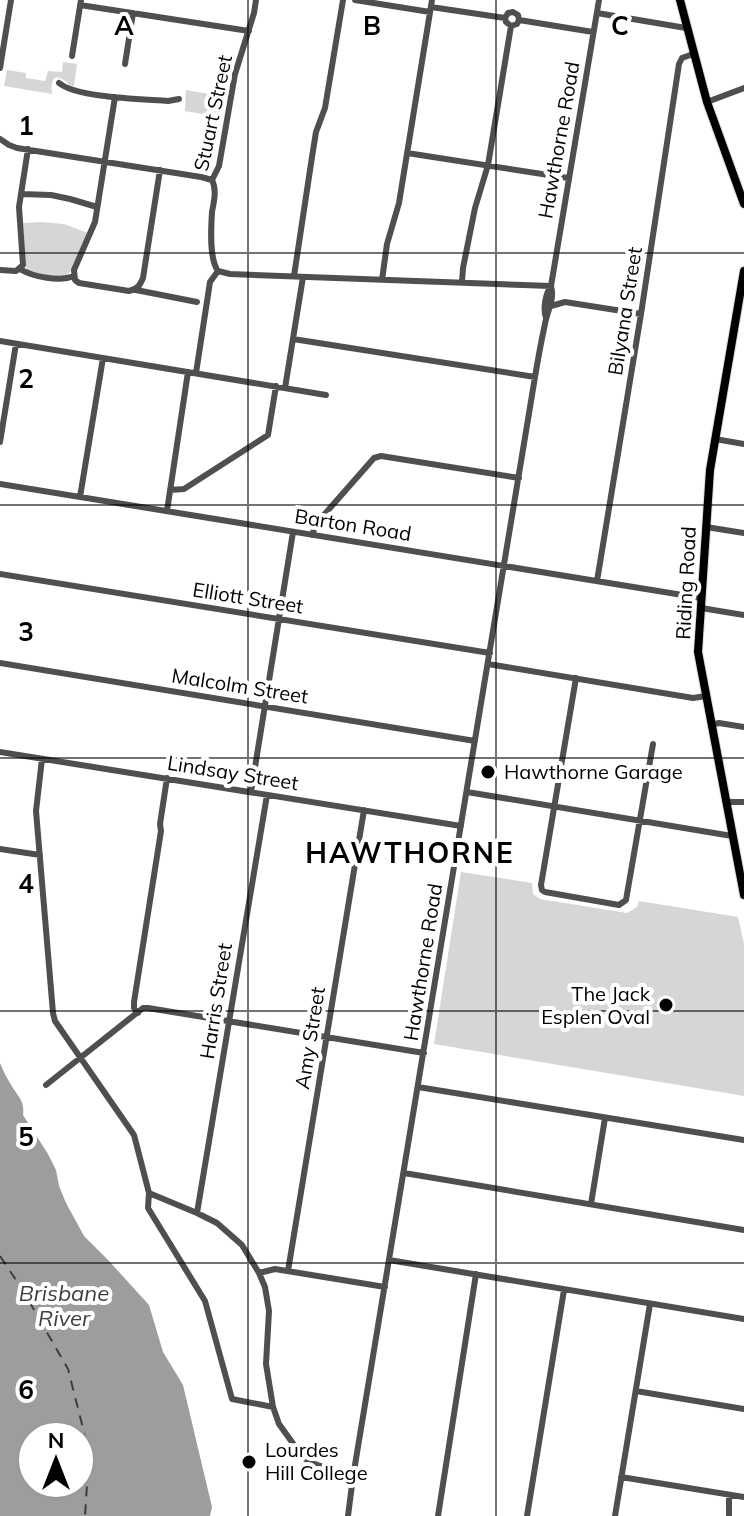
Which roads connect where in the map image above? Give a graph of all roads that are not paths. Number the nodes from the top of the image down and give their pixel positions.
1 (11, 0) edge
2 (256, 0) edge
3 (343, 0) edge
4 (355, 0) edge
5 (515, 0) edge
6 (599, 0) edge
7 (680, 0) edge
8 (80, 2) edge
9 (431, 6) edge
10 (513, 12) junction
11 (133, 13) junction
12 (597, 13) junction
13 (505, 18) junction
14 (519, 20) junction
15 (511, 26) junction
16 (686, 28) junction
17 (249, 31) junction
18 (593, 32) junction
19 (3, 36) edge
20 (693, 54) junction
21 (72, 56) dead end
22 (125, 64) dead end
23 (0, 68) edge
24 (59, 83) dead end
25 (744, 88) edge
26 (115, 97) junction
27 (179, 99) dead end
28 (707, 102) junction
29 (0, 139) edge
30 (28, 149) junction
31 (407, 153) junction
32 (104, 161) junction
33 (488, 165) junction
34 (160, 170) junction
35 (568, 178) junction
36 (212, 180) junction
37 (21, 194) junction
38 (744, 204) edge
39 (97, 207) junction
40 (20, 269) junction
41 (0, 270) edge
42 (218, 271) junction
43 (744, 271) edge
44 (74, 276) junction
45 (294, 276) junction
46 (303, 277) junction
47 (382, 280) junction
48 (462, 282) junction
49 (551, 286) junction
50 (136, 290) junction
51 (197, 302) dead end
52 (551, 306) junction
53 (641, 314) junction
54 (546, 318) junction
55 (293, 339) junction
56 (0, 341) edge
57 (16, 344) junction
58 (103, 358) junction
59 (192, 373) junction
60 (535, 377) junction
61 (276, 386) junction
62 (285, 388) junction
63 (326, 395) dead end
64 (715, 439) junction
65 (0, 442) edge
66 (744, 444) edge
67 (519, 478) junction
68 (0, 484) edge
69 (170, 490) junction
70 (80, 497) junction
71 (167, 511) junction
72 (706, 527) junction
73 (293, 532) junction
74 (744, 533) edge
75 (312, 535) junction
76 (504, 566) junction
77 (0, 574) edge
78 (597, 581) junction
79 (701, 598) junction
80 (701, 608) junction
81 (744, 615) edge
82 (279, 619) junction
83 (490, 653) junction
84 (0, 663) edge
85 (488, 664) junction
86 (576, 678) junction
87 (706, 696) junction
88 (265, 706) junction
89 (711, 725) junction
90 (744, 727) edge
91 (475, 741) junction
92 (653, 744) dead end
93 (0, 752) edge
94 (42, 759) junction
95 (167, 778) junction
96 (251, 792) junction
97 (467, 792) junction
98 (267, 795) junction
99 (726, 802) junction
100 (744, 802) edge
101 (554, 807) junction
102 (364, 810) junction
103 (641, 821) junction
104 (461, 826) junction
105 (732, 836) junction
106 (0, 849) edge
107 (40, 855) junction
108 (744, 895) edge
109 (138, 1013) junction
110 (229, 1022) junction
111 (327, 1037) junction
112 (424, 1053) junction
113 (80, 1058) junction
114 (46, 1085) dead end
115 (418, 1087) junction
116 (605, 1118) junction
117 (744, 1140) edge
118 (404, 1173) junction
119 (149, 1193) junction
120 (591, 1204) junction
121 (197, 1213) junction
122 (744, 1230) edge
123 (389, 1260) junction
124 (288, 1271) junction
125 (259, 1273) junction
126 (476, 1274) junction
127 (385, 1287) junction
128 (564, 1290) junction
129 (650, 1304) junction
130 (744, 1319) edge
131 (636, 1391) junction
132 (273, 1407) junction
133 (744, 1409) edge
134 (353, 1477) junction
135 (621, 1477) junction
136 (729, 1495) junction
137 (744, 1497) edge
138 (348, 1516) edge
139 (438, 1516) edge
140 (527, 1516) edge
141 (615, 1516) edge
142 (729, 1516) edge

1 - 19 street
2 - 17 street, Stuart Street
3 - 45 street
4 - 9 street
5 - 10 street
6 - 12 street, Hawthorne Road
7 - 16 main road
8 - 11 street
8 - 21 street
9 - 13 street
9 - 31 street
10 - 13 street
10 - 14 street
11 - 17 street
11 - 22 street
12 - 16 street
12 - 18 street, Hawthorne Road
13 - 15 street
14 - 15 street
14 - 18 street
15 - 33 street
16 - 20 main road
17 - 36 street, Stuart Street
18 - 35 street, Hawthorne Road
19 - 23 street
20 - 28 main road
20 - 53 street, Bilyana Street
24 - 26 street
25 - 28 street
26 - 27 street
26 - 32 street
28 - 38 main road
29 - 30 street
30 - 32 street
30 - 37 street
31 - 33 street
31 - 47 street
32 - 34 street
32 - 39 street
33 - 35 street
33 - 48 street
34 - 36 street
34 - 50 street
35 - 49 street, Hawthorne Road
36 - 42 street, Stuart Street
37 - 39 street
37 - 40 street
39 - 44 street
40 - 41 street
40 - 44 street
42 - 45 street
42 - 59 street, Stuart Street
43 - 64 main road, Riding Road
44 - 50 street
45 - 46 street
46 - 47 street
46 - 55 street
47 - 48 street
48 - 49 street
49 - 52 street, Hawthorne Road
49 - 54 street, Hawthorne Road
50 - 51 street
52 - 53 street
52 - 54 street, Hawthorne Road
53 - 78 street, Bilyana Street
54 - 60 street, Hawthorne Road
55 - 60 street
55 - 62 street
56 - 57 street
57 - 58 street
57 - 65 street
58 - 59 street
58 - 70 street
59 - 61 street
59 - 69 street, Stuart Street
60 - 67 street, Hawthorne Road
61 - 62 street
61 - 69 street
62 - 63 street
64 - 66 street
64 - 72 main road, Riding Road
67 - 75 street
67 - 76 street, Hawthorne Road
68 - 70 street, Barton Road
69 - 71 street, Stuart Street
70 - 71 street, Barton Road
71 - 73 street, Barton Road
72 - 74 street
72 - 79 main road, Riding Road
73 - 75 street, Barton Road
73 - 82 street
75 - 76 street, Barton Road
76 - 78 street, Barton Road
76 - 83 street, Hawthorne Road
77 - 82 street, Elliott Street
78 - 79 street, Barton Road
79 - 80 main road, Riding Road
80 - 81 street
80 - 87 main road, Riding Road
82 - 83 street, Elliott Street
82 - 88 street
83 - 85 street, Hawthorne Road
84 - 88 street, Malcolm Street
85 - 86 street
85 - 91 street, Hawthorne Road
86 - 87 street
86 - 101 street
87 - 89 main road, Riding Road
88 - 91 street, Malcolm Street
88 - 96 street
89 - 90 street
89 - 99 main road, Riding Road
91 - 97 street, Hawthorne Road
92 - 103 street
93 - 94 street, Lindsay Street
94 - 95 street, Lindsay Street
94 - 107 street
95 - 96 street, Lindsay Street
95 - 109 street
96 - 98 street, Lindsay Street
97 - 101 street
97 - 104 street, Hawthorne Road
98 - 102 street, Lindsay Street
98 - 110 street, Harris Street
99 - 100 street
99 - 105 main road, Riding Road
101 - 103 street
101 - 103 street
102 - 104 street, Lindsay Street
102 - 111 street, Amy Street
103 - 105 street
104 - 112 street, Hawthorne Road
105 - 108 main road, Riding Road
106 - 107 street
107 - 113 street
109 - 110 street
109 - 113 street
110 - 111 street
110 - 121 street, Harris Street
111 - 112 street
111 - 124 street, Amy Street
112 - 115 street, Hawthorne Road
113 - 114 street
113 - 119 street
115 - 116 street
115 - 118 street, Hawthorne Road
116 - 117 street
116 - 120 street
118 - 120 street
118 - 123 street, Hawthorne Road
119 - 121 street
119 - 132 street
120 - 122 street
121 - 125 street
123 - 126 street
123 - 127 street, Hawthorne Road
124 - 125 street
124 - 127 street
125 - 132 street
126 - 128 street
126 - 139 street
127 - 134 street, Hawthorne Road
128 - 129 street
128 - 140 street
129 - 130 street
129 - 131 street
131 - 133 street
131 - 135 street
132 - 134 street
134 - 138 street, Hawthorne Road
135 - 136 street
135 - 141 street
136 - 137 street
136 - 142 street

